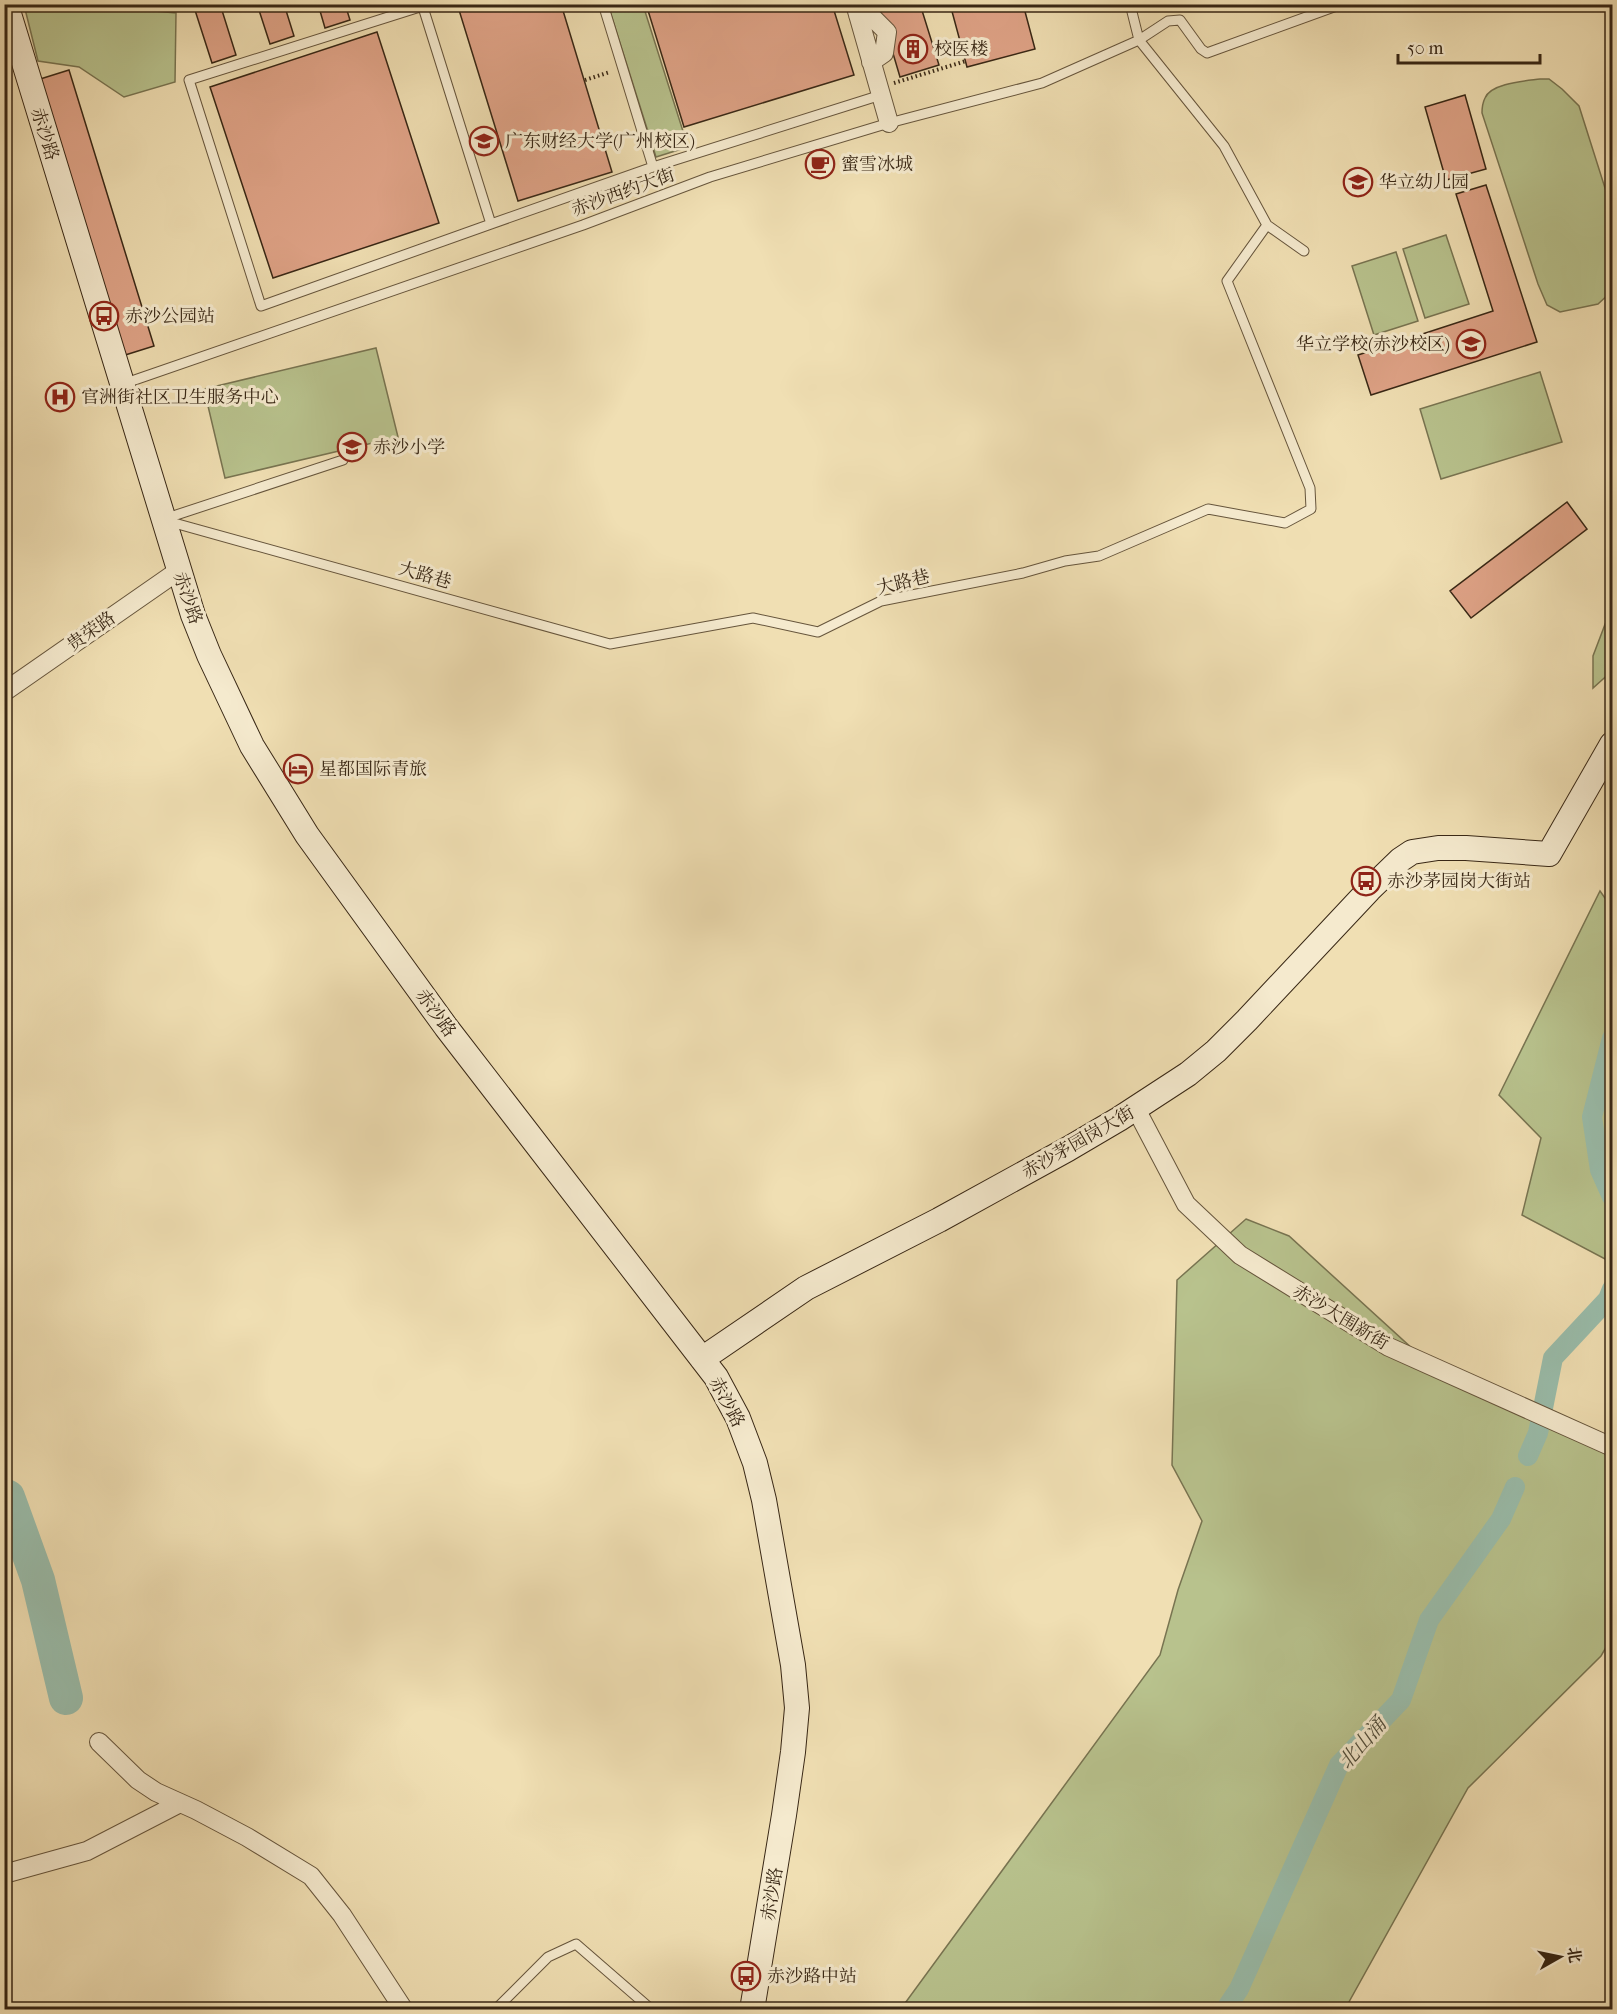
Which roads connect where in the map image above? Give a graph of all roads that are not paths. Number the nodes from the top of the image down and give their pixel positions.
1 (6, 4) edge
2 (603, 4) edge
3 (1130, 4) edge
4 (1342, 4) edge
5 (423, 5) edge
6 (856, 10) edge
7 (1139, 40) junction
8 (880, 91) junction
9 (889, 123) junction
10 (654, 167) junction
11 (491, 224) junction
12 (1267, 225) junction
13 (1304, 251) dead end
14 (121, 384) junction
15 (343, 460) dead end
16 (162, 519) junction
17 (178, 571) junction
18 (4, 692) edge
19 (1612, 744) edge
20 (1136, 1109) junction
21 (702, 1359) junction
22 (1612, 1447) edge
23 (99, 1742) dead end
24 (180, 1803) junction
25 (4, 1874) edge
26 (404, 2010) edge
27 (495, 2010) edge
28 (652, 2010) edge
29 (752, 2010) edge

1 - 14 street, 赤沙路
2 - 10 lane
3 - 7 lane
4 - 7 lane, 赤沙西约大街
5 - 11 lane
5 - 11 lane
6 - 8 street
7 - 9 lane, 赤沙西约大街
7 - 12 lane
8 - 9 street
8 - 10 lane
9 - 14 lane, 赤沙西约大街
10 - 11 lane
12 - 13 lane
12 - 16 lane, 大路巷
14 - 16 street, 赤沙路
15 - 16 lane
16 - 17 street, 赤沙路
17 - 18 street, 贵荣路
17 - 21 street, 赤沙路
19 - 20 street, 赤沙茅园岗大街
20 - 21 street, 赤沙茅园岗大街
20 - 22 street, 赤沙大围新街
21 - 29 street, 赤沙路
23 - 24 street
24 - 25 street
24 - 26 street
27 - 28 lane

